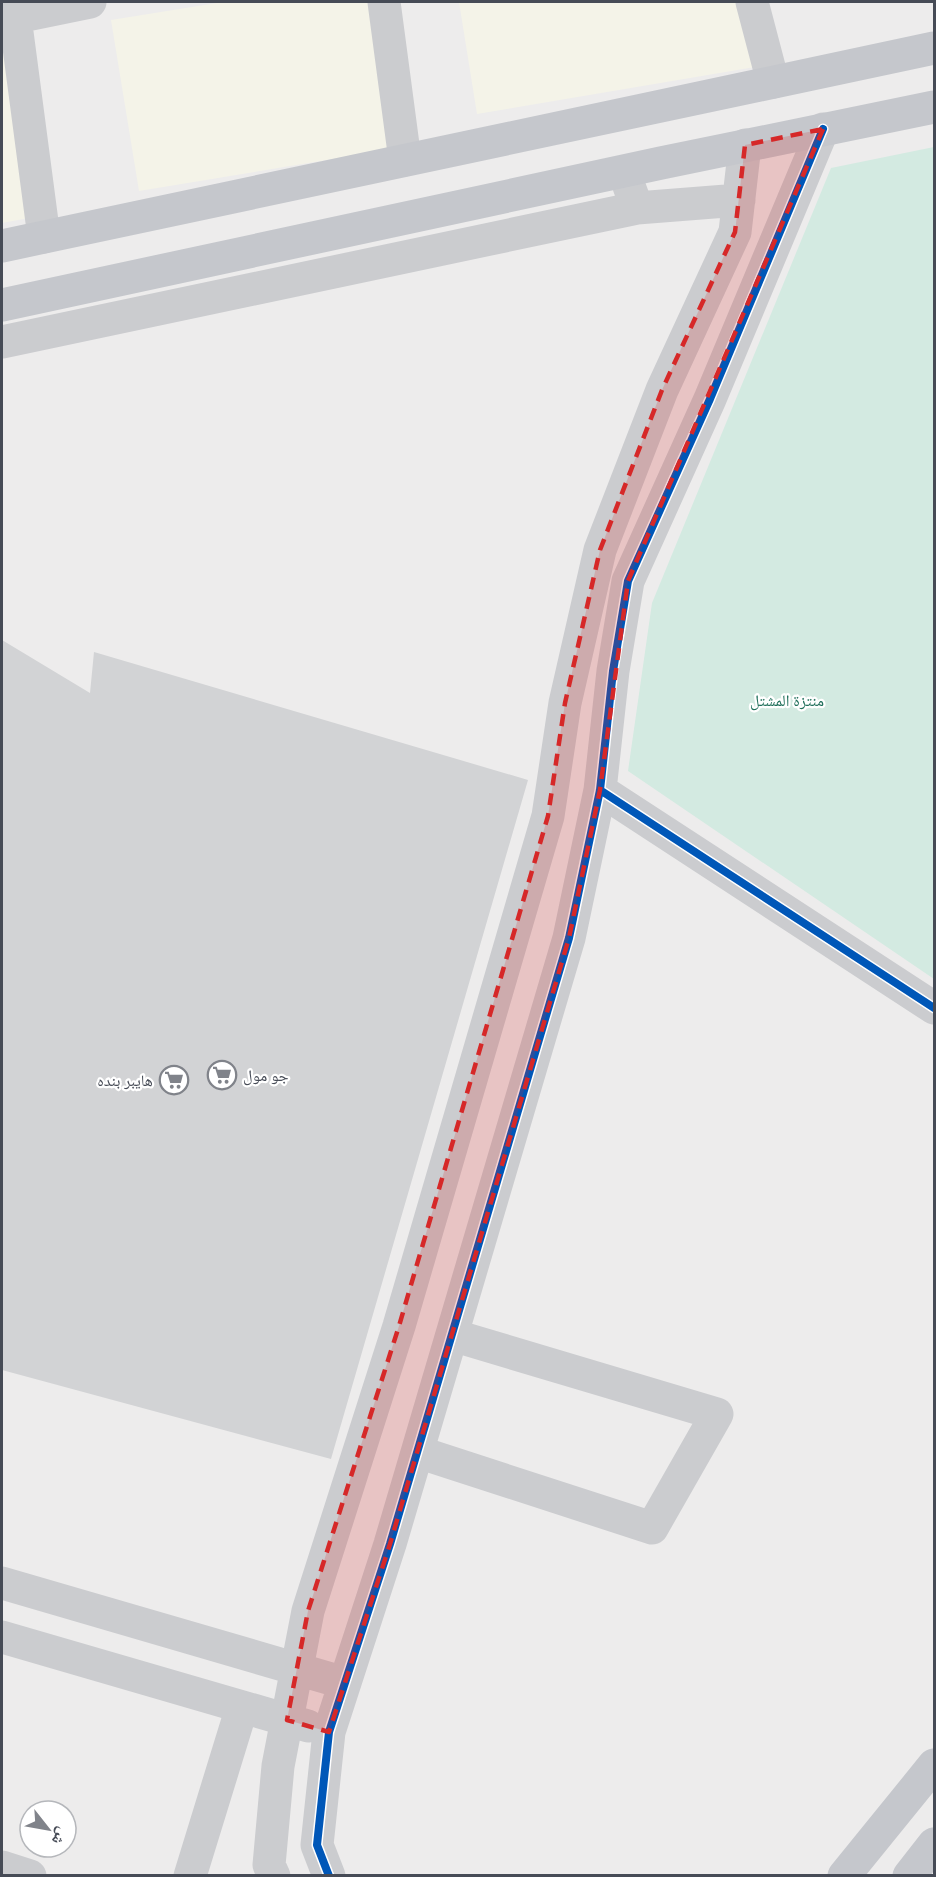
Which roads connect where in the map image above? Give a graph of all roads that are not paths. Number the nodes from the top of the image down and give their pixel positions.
1 (90, 2) edge
2 (384, 2) edge
3 (752, 2) edge
4 (10, 13) edge
5 (934, 48) edge
6 (773, 81) junction
7 (934, 107) edge
8 (823, 129) junction
9 (745, 146) junction
10 (405, 160) junction
11 (624, 171) junction
12 (739, 200) junction
13 (637, 208) junction
14 (44, 237) junction
15 (2, 246) edge
16 (2, 305) edge
17 (2, 342) edge
18 (600, 790) junction
19 (934, 1008) edge
20 (452, 1335) junction
21 (418, 1452) junction
22 (2, 1583) edge
23 (176, 1634) junction
24 (2, 1637) edge
25 (296, 1669) junction
26 (345, 1683) junction
27 (166, 1684) junction
28 (242, 1707) junction
29 (287, 1720) junction
30 (329, 1732) junction
31 (934, 1765) edge
32 (934, 1844) edge
33 (2, 1867) edge
34 (30, 1875) edge
35 (190, 1875) edge
36 (273, 1875) edge
37 (329, 1875) edge
38 (844, 1875) edge
39 (909, 1875) edge

1 - 4 street
2 - 10 street
3 - 6 street
4 - 14 street
5 - 6 main road
6 - 10 main road
7 - 8 main road
8 - 9 main road
8 - 18 street
9 - 11 main road
9 - 12 street
10 - 14 main road
11 - 13 street
11 - 16 main road
12 - 13 street
12 - 25 street
13 - 17 street
14 - 15 main road
18 - 19 street
18 - 20 street
20 - 21 street
20 - 21 street
21 - 26 street
22 - 23 street
23 - 25 street
23 - 27 street
24 - 27 street
25 - 26 street
25 - 29 street
26 - 30 street
27 - 28 street
28 - 29 street
28 - 35 street
29 - 30 street
29 - 36 street
30 - 37 street
31 - 38 main road
32 - 39 main road
33 - 34 street

